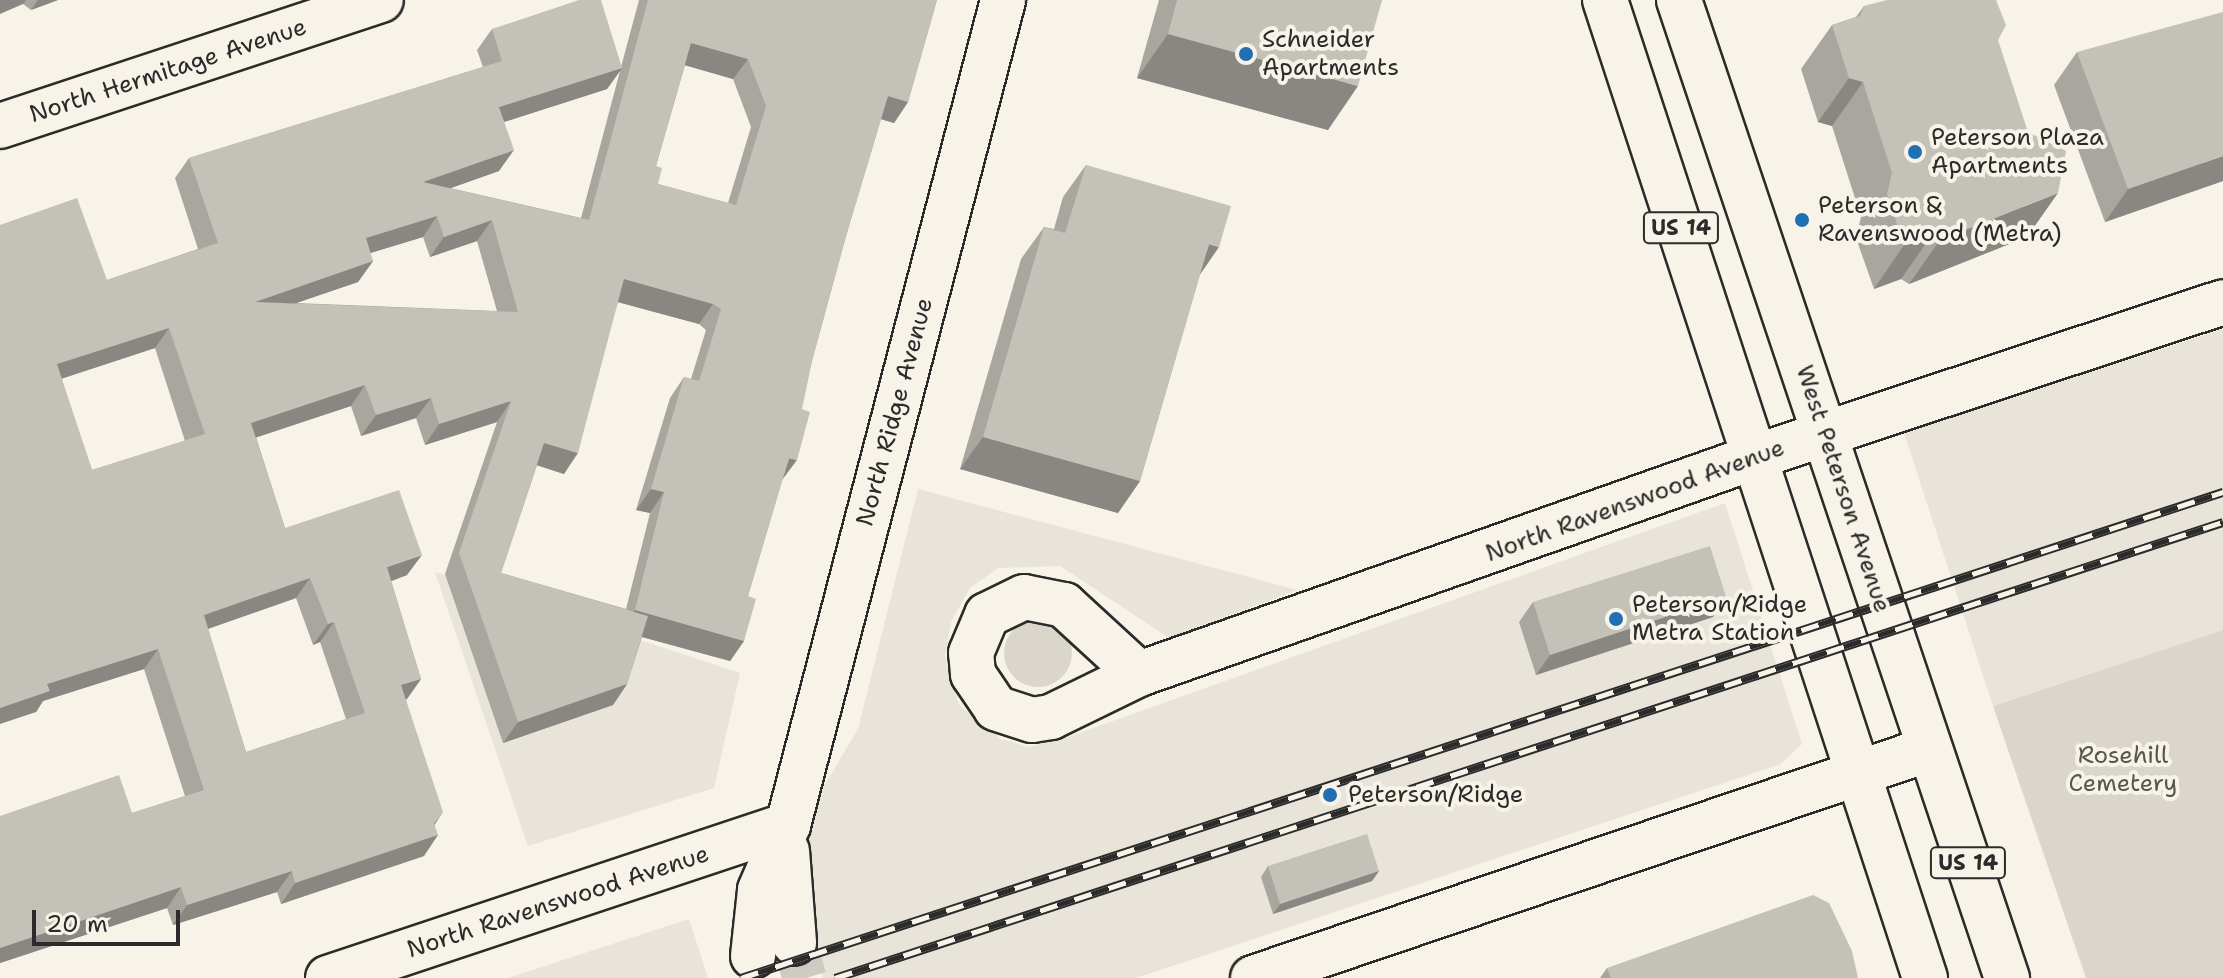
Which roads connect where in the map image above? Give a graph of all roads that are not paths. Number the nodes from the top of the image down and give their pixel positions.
1 (381, 0) edge
2 (1003, 0) edge
3 (1605, 0) edge
4 (1679, 0) edge
5 (0, 126) edge
6 (2223, 302) edge
7 (1825, 433) junction
8 (1755, 457) junction
9 (1139, 674) dead end
10 (1929, 749) junction
11 (1857, 773) junction
12 (788, 825) junction
13 (794, 943) tunnel mouth
14 (753, 956) tunnel mouth
15 (328, 978) edge
16 (1253, 978) edge
17 (1925, 978) edge
18 (2007, 978) edge

1 - 5 main road, North Hermitage Avenue
2 - 12 main road, North Ridge Avenue
3 - 8 main road, US 14
4 - 7 main road, West Peterson Avenue / US 14
6 - 7 main road, North Ravenswood Avenue
7 - 8 main road, North Ravenswood Avenue
7 - 10 main road, West Peterson Avenue / US 14
8 - 9 main road, North Ravenswood Avenue
8 - 11 main road, US 14
10 - 11 main road
10 - 18 main road, West Peterson Avenue / US 14
11 - 16 main road
11 - 17 main road, US 14
12 - 13 main road, North Ridge Avenue
12 - 14 main road, North Ridge Avenue
12 - 15 main road, North Ravenswood Avenue

